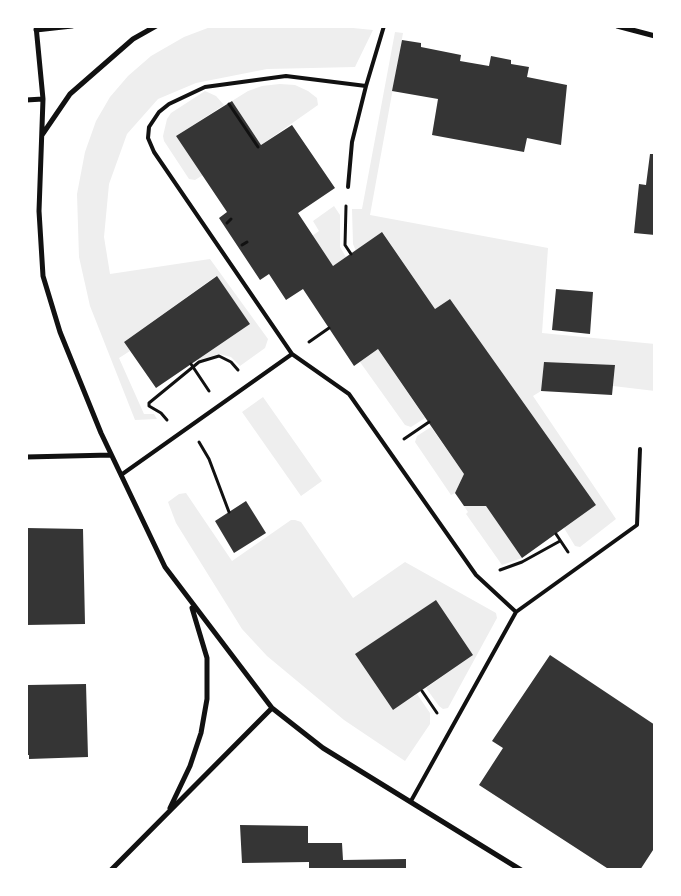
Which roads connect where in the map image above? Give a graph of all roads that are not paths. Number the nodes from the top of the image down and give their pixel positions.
1 (72, 26) edge
2 (156, 26) edge
3 (384, 26) edge
4 (617, 26) edge
5 (36, 28) edge
6 (655, 36) edge
7 (366, 86) junction
8 (43, 99) junction
9 (26, 100) edge
10 (42, 136) junction
11 (348, 187) road end
12 (292, 354) junction
13 (640, 449) dead end
14 (111, 454) junction
15 (26, 457) edge
16 (121, 475) junction
17 (190, 603) junction
18 (516, 612) junction
19 (272, 708) junction
20 (411, 801) junction
21 (168, 813) junction
22 (111, 870) edge
23 (521, 870) edge

1 - 5 street
2 - 10 street
3 - 7 lane
4 - 6 street
5 - 8 street
7 - 11 lane
7 - 12 lane
8 - 9 street
8 - 10 street
10 - 14 street
12 - 16 lane
12 - 18 lane
13 - 18 lane
14 - 15 street
14 - 16 street
16 - 17 street
17 - 19 street
17 - 21 street
18 - 20 lane
19 - 20 street
19 - 21 street
20 - 23 street
21 - 22 street

